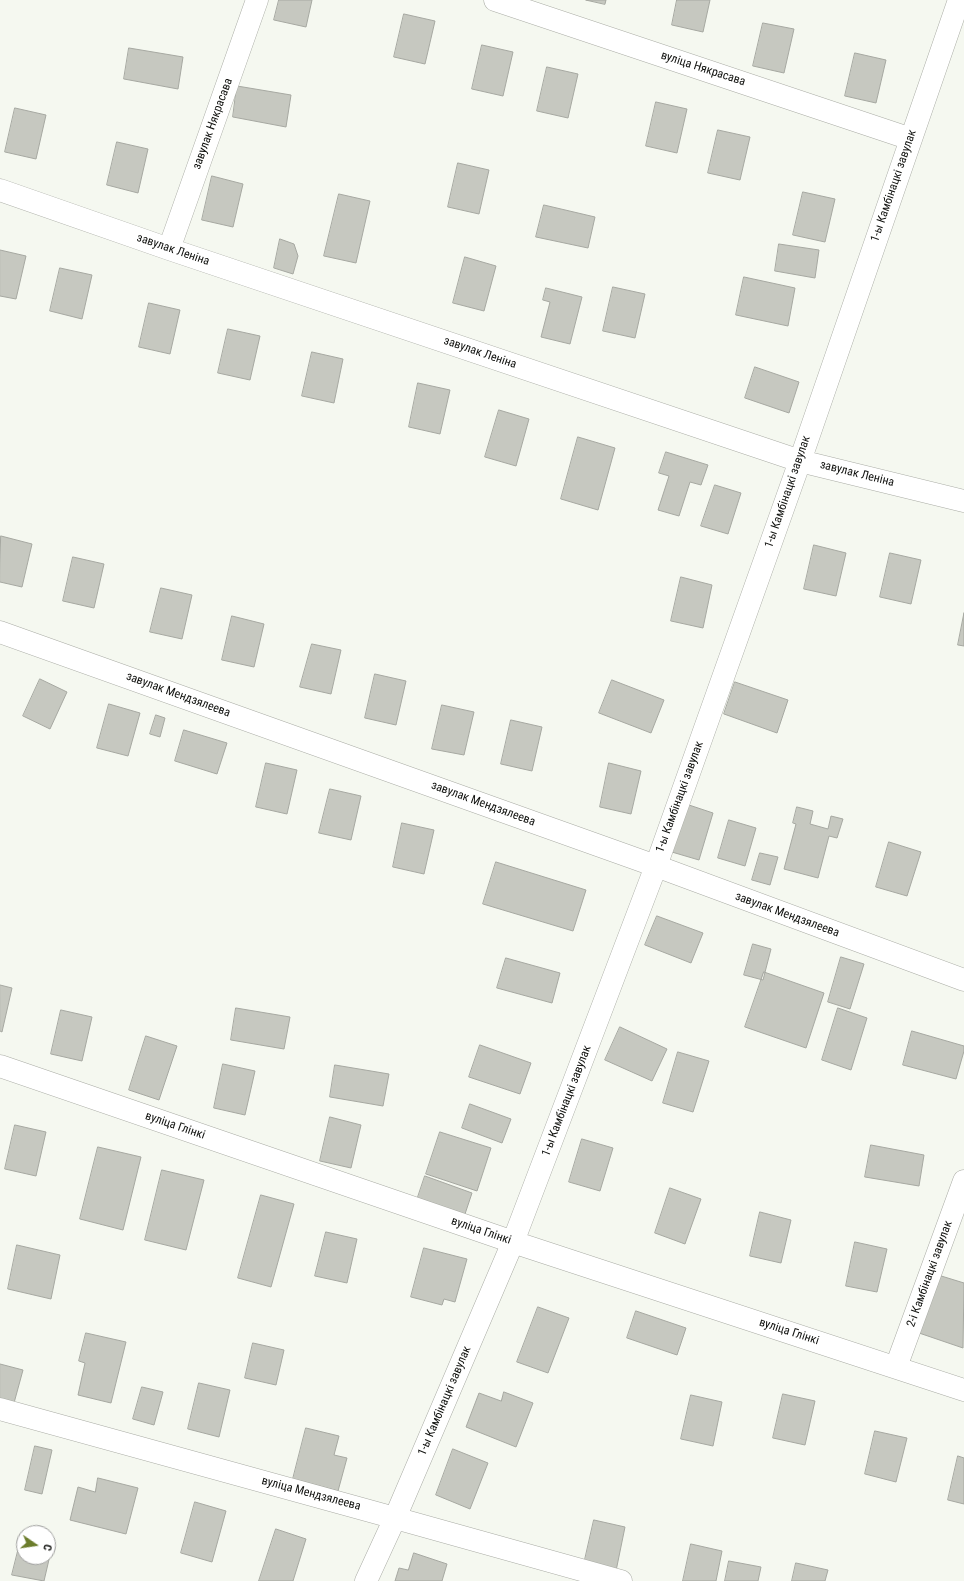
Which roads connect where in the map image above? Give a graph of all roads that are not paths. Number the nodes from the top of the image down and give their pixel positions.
1 (257, 0) edge
2 (495, 0) edge
3 (959, 0) edge
4 (910, 139) junction
5 (0, 190) edge
6 (169, 249) junction
7 (800, 460) junction
8 (964, 501) edge
9 (0, 632) edge
10 (656, 866) junction
11 (964, 980) edge
12 (0, 1066) edge
13 (964, 1181) edge
14 (513, 1242) junction
15 (896, 1367) junction
16 (964, 1390) edge
17 (0, 1410) edge
18 (395, 1518) junction
19 (366, 1581) edge
20 (621, 1581) edge

1 - 6 street, завулак Някрасава
2 - 4 street, вуліца Някрасава
3 - 4 street, 1-ы Камбінацкі завулак
4 - 7 street, 1-ы Камбінацкі завулак
5 - 6 street, завулак Леніна
6 - 7 street, завулак Леніна
7 - 8 street, завулак Леніна
7 - 10 street, 1-ы Камбінацкі завулак
9 - 10 street, завулак Мендзялеева
10 - 11 street, завулак Мендзялеева
10 - 14 street, 1-ы Камбінацкі завулак
12 - 14 street, вуліца Глінкі
13 - 15 street, 2-і Камбінацкі завулак
14 - 15 street, вуліца Глінкі
14 - 18 street, 1-ы Камбінацкі завулак
15 - 16 street, вуліца Глінкі
17 - 18 street, вуліца Мендзялеева
18 - 19 street, 1-ы Камбінацкі завулак
18 - 20 street, вуліца Мендзялеева

